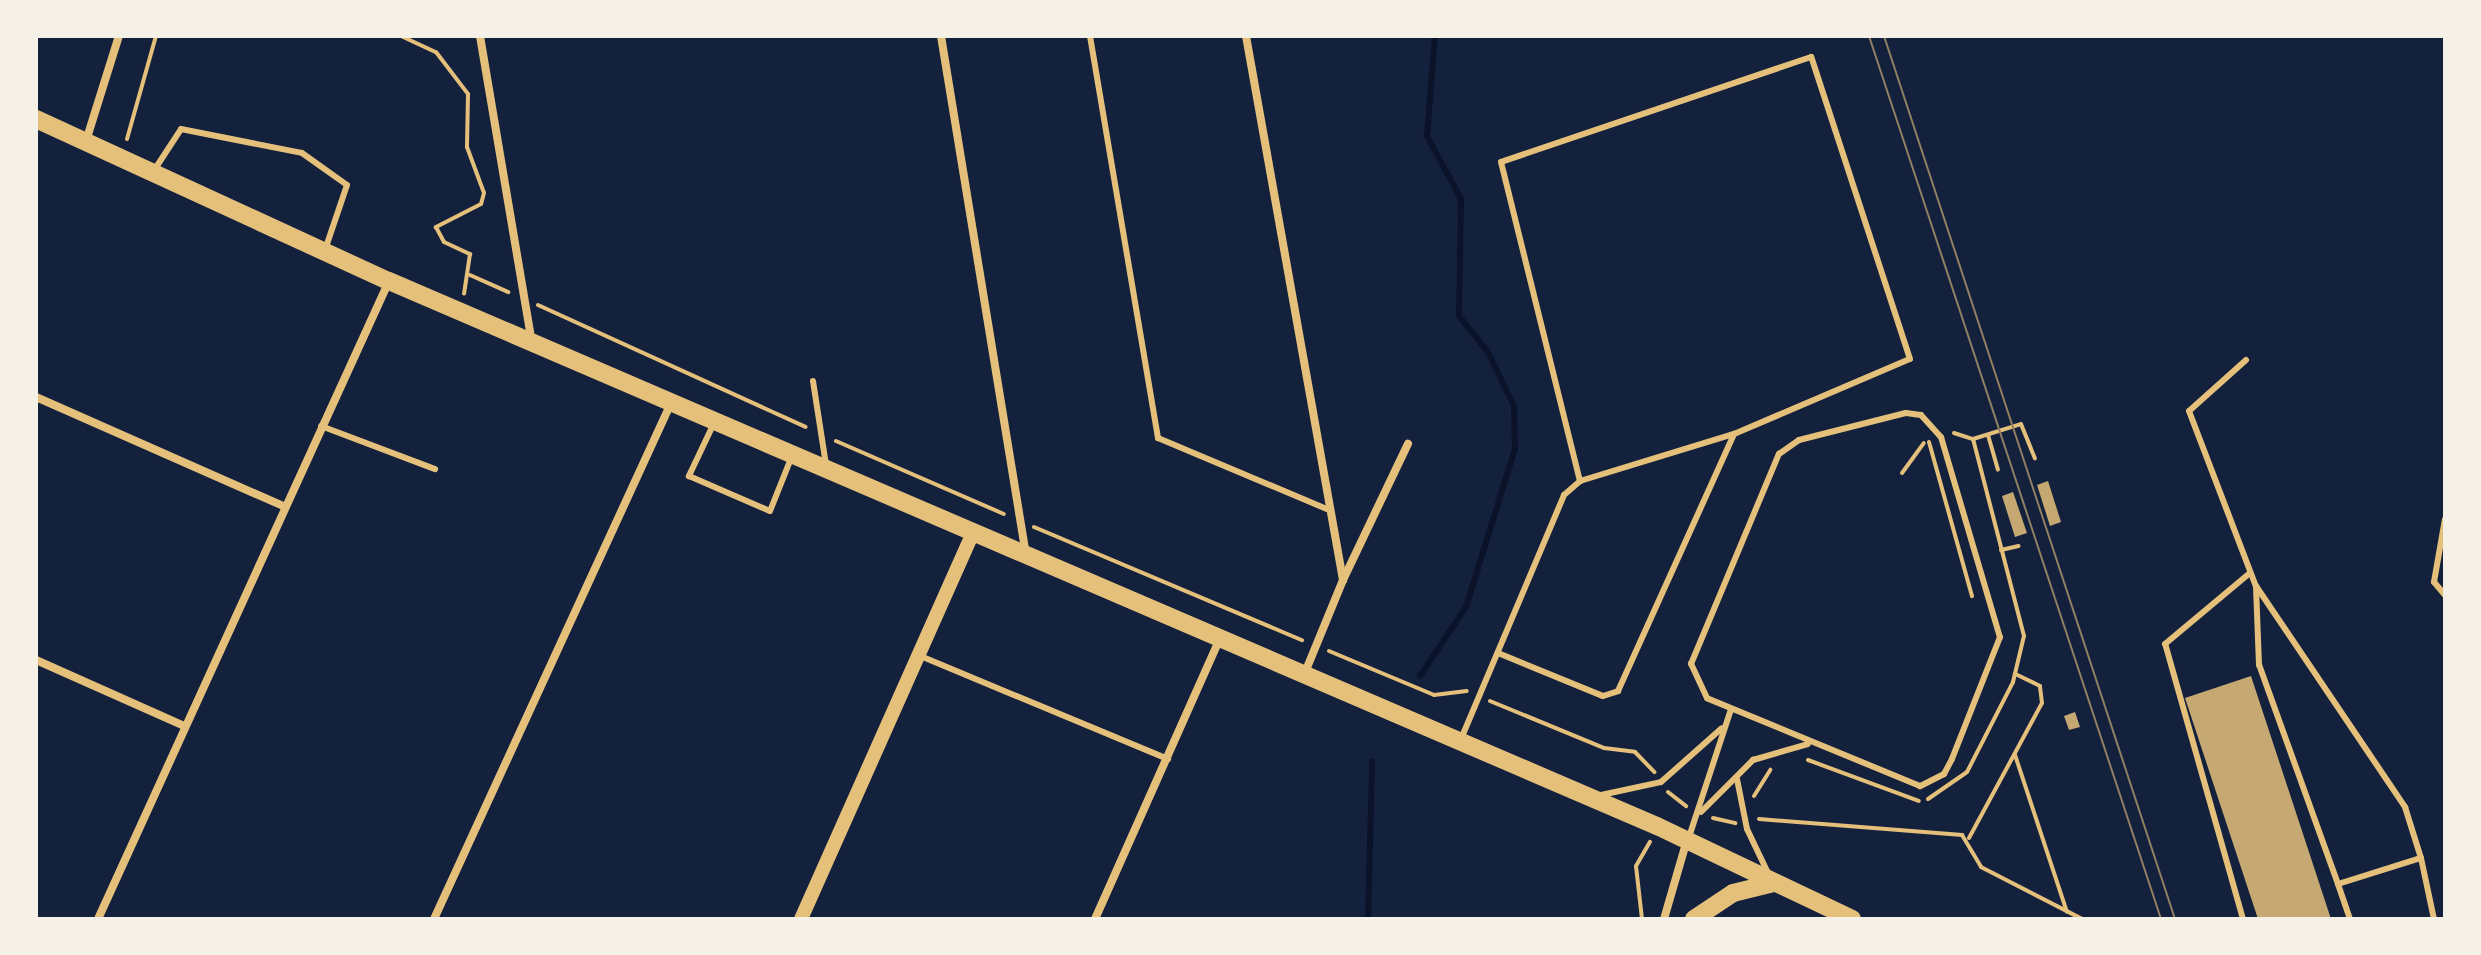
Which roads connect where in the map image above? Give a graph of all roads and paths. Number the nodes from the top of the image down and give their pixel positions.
1 (119, 36) edge
2 (156, 36) edge
3 (401, 36) edge
4 (480, 36) edge
5 (941, 36) edge
6 (1090, 36) edge
7 (1246, 36) edge
8 (36, 119) edge
9 (86, 141) junction
10 (120, 156) junction
11 (153, 172) junction
12 (324, 251) junction
13 (389, 281) junction
14 (459, 309) junction
15 (531, 339) junction
16 (2246, 360) dead end
17 (813, 381) dead end
18 (36, 397) edge
19 (671, 401) junction
20 (715, 420) junction
21 (321, 426) junction
22 (1954, 433) dead end
23 (1734, 434) junction
24 (1988, 435) junction
25 (1973, 439) junction
26 (1408, 444) dead end
27 (793, 455) junction
28 (2035, 458) dead end
29 (435, 469) dead end
30 (827, 469) junction
31 (1998, 470) dead end
32 (1902, 473) dead end
33 (1580, 481) junction
34 (283, 506) junction
35 (1327, 509) junction
36 (2445, 519) edge
37 (973, 532) junction
38 (2019, 546) dead end
39 (2001, 550) junction
40 (1026, 556) junction
41 (2250, 573) junction
42 (1343, 580) junction
43 (2256, 586) junction
44 (2445, 595) edge
45 (1200, 602) dead end
46 (1974, 604) dead end
47 (1294, 637) dead end
48 (1219, 640) junction
49 (1333, 652) dead end
50 (1498, 653) junction
51 (918, 655) junction
52 (36, 660) edge
53 (2015, 674) junction
54 (1303, 676) junction
55 (1467, 691) dead end
56 (1495, 703) dead end
57 (1731, 709) junction
58 (184, 726) junction
59 (1722, 728) junction
60 (1460, 742) junction
61 (1811, 744) junction
62 (2015, 755) junction
63 (1168, 759) junction
64 (1792, 759) dead end
65 (1783, 762) dead end
66 (1655, 774) dead end
67 (1737, 779) junction
68 (1667, 791) dead end
69 (1583, 795) junction
70 (1672, 798) junction
71 (1681, 803) dead end
72 (1668, 804) dead end
73 (1701, 812) junction
74 (1723, 822) dead end
75 (1735, 823) dead end
76 (1969, 838) junction
77 (1687, 840) junction
78 (2421, 858) junction
79 (1640, 864) dead end
80 (1774, 883) junction
81 (2338, 884) junction
82 (2068, 912) junction
83 (98, 919) edge
84 (434, 919) edge
85 (801, 919) edge
86 (1095, 919) edge
87 (1642, 919) edge
88 (1664, 919) edge
89 (1694, 919) edge
90 (1852, 919) edge
91 (2082, 919) edge
92 (2243, 919) edge
93 (2350, 919) edge
94 (2434, 919) edge

1 - 9 street
2 - 10 path
3 - 14 path
4 - 15 street
5 - 40 street
6 - 35 lane
7 - 35 street
8 - 9 main road
9 - 10 main road
10 - 11 main road
11 - 12 main road
11 - 12 lane
12 - 13 main road
13 - 14 main road
13 - 21 street
14 - 15 main road
15 - 19 main road
16 - 41 lane
17 - 30 lane
18 - 34 street
19 - 20 main road
19 - 84 street
20 - 27 main road
20 - 27 lane
21 - 29 lane
21 - 34 street
22 - 25 path
23 - 33 lane
23 - 33 lane
23 - 50 lane
24 - 25 path
24 - 28 path
24 - 31 path
25 - 39 path
26 - 42 street
27 - 30 main road
30 - 37 main road
32 - 46 path
33 - 50 lane
34 - 58 street
35 - 42 street
36 - 44 lane
37 - 40 main road
37 - 51 street
38 - 39 path
39 - 53 path
40 - 48 main road
41 - 43 lane
41 - 92 lane
42 - 54 street
43 - 78 lane
43 - 81 lane
45 - 47 path
48 - 54 main road
48 - 63 street
49 - 55 path
50 - 60 lane
51 - 63 lane
51 - 85 street
52 - 58 street
53 - 62 path
53 - 64 path
54 - 60 main road
56 - 66 path
57 - 59 lane
57 - 61 lane
57 - 61 lane
58 - 83 street
59 - 69 lane
59 - 73 lane
60 - 69 main road
61 - 67 lane
62 - 76 path
62 - 82 path
63 - 86 street
65 - 76 path
67 - 73 lane
67 - 80 lane
68 - 70 path
69 - 77 main road
70 - 71 path
70 - 72 path
73 - 77 lane
74 - 75 path
76 - 82 path
77 - 80 main road
77 - 88 street
78 - 81 lane
78 - 94 lane
79 - 87 path
80 - 89 main road
80 - 90 main road
81 - 93 lane
82 - 91 path

